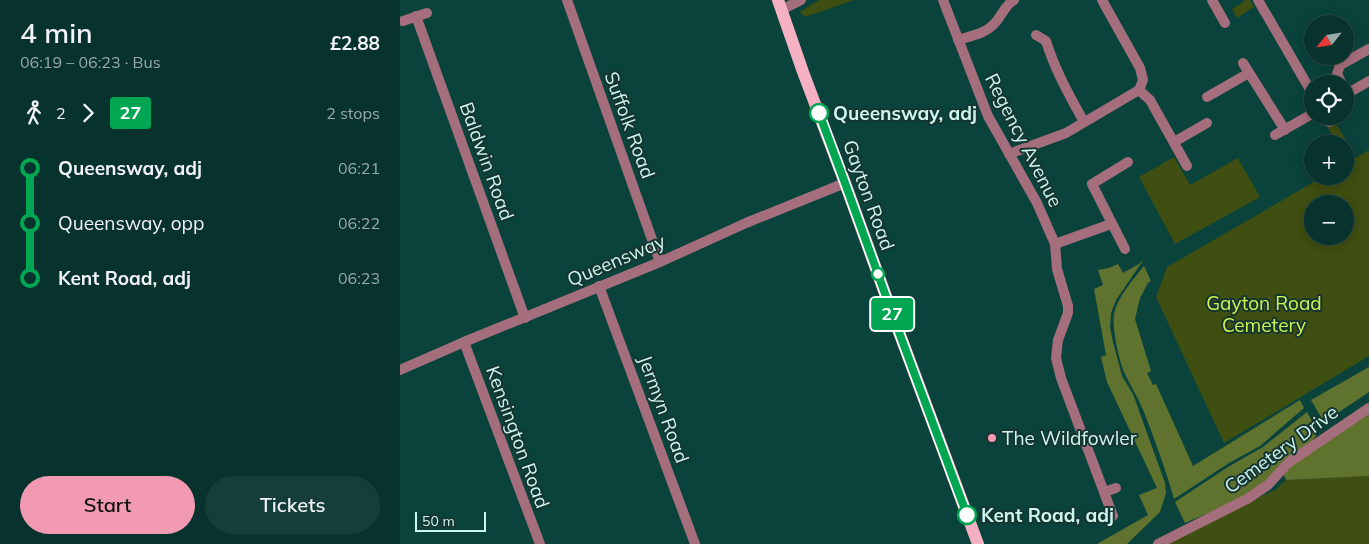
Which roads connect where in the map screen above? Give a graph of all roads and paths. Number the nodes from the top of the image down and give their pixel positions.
1 (567, 0) edge
2 (801, 0) edge
3 (943, 0) edge
4 (1014, 0) edge
5 (1102, 0) edge
6 (1212, 0) edge
7 (1258, 0) edge
8 (779, 5) edge
9 (427, 13) dead end
10 (416, 16) junction
11 (403, 21) dead end
12 (1225, 23) dead end
13 (1036, 35) dead end
14 (958, 40) junction
15 (1369, 48) edge
16 (1243, 63) dead end
17 (1249, 73) junction
18 (1338, 75) edge
19 (1304, 79) edge
20 (1369, 81) edge
21 (1354, 89) edge
22 (1139, 90) junction
23 (1207, 96) dead end
24 (1304, 119) edge
25 (1084, 122) junction
26 (1207, 123) dead end
27 (1285, 130) junction
28 (1275, 135) dead end
29 (1174, 142) junction
30 (1009, 154) junction
31 (1128, 162) dead end
32 (1187, 166) dead end
33 (845, 183) junction
34 (1111, 224) junction
35 (1055, 244) junction
36 (1125, 249) dead end
37 (660, 262) junction
38 (600, 286) junction
39 (524, 318) junction
40 (464, 342) junction
41 (400, 370) edge
42 (1369, 408) edge
43 (1116, 488) dead end
44 (1104, 492) junction
45 (1113, 516) dead end
46 (540, 544) edge
47 (695, 544) edge
48 (978, 544) edge
49 (1158, 544) edge

1 - 37 street, Suffolk Road
2 - 8 street
3 - 14 street, Regency Avenue
4 - 14 street
5 - 22 street
6 - 12 street
7 - 19 street
8 - 33 main road, Gayton Road
9 - 10 street
10 - 11 street
10 - 39 street, Baldwin Road
13 - 25 street
14 - 30 street, Regency Avenue
15 - 18 street
16 - 17 street
17 - 23 street
17 - 27 street
20 - 21 street
22 - 25 street
22 - 29 street
24 - 27 street
25 - 30 street
26 - 29 street
27 - 28 street
29 - 32 street
30 - 35 street, Regency Avenue
31 - 34 street
33 - 37 street, Queensway
33 - 48 main road, Gayton Road
34 - 35 street
34 - 36 street
35 - 44 street, Regency Avenue
37 - 38 street, Queensway
38 - 39 street, Queensway
38 - 47 street, Jermyn Road
39 - 40 street, Queensway
40 - 41 street, Queensway
40 - 46 street, Kensington Road
42 - 49 street, Cemetery Drive
43 - 44 street
44 - 45 street, Regency Avenue

